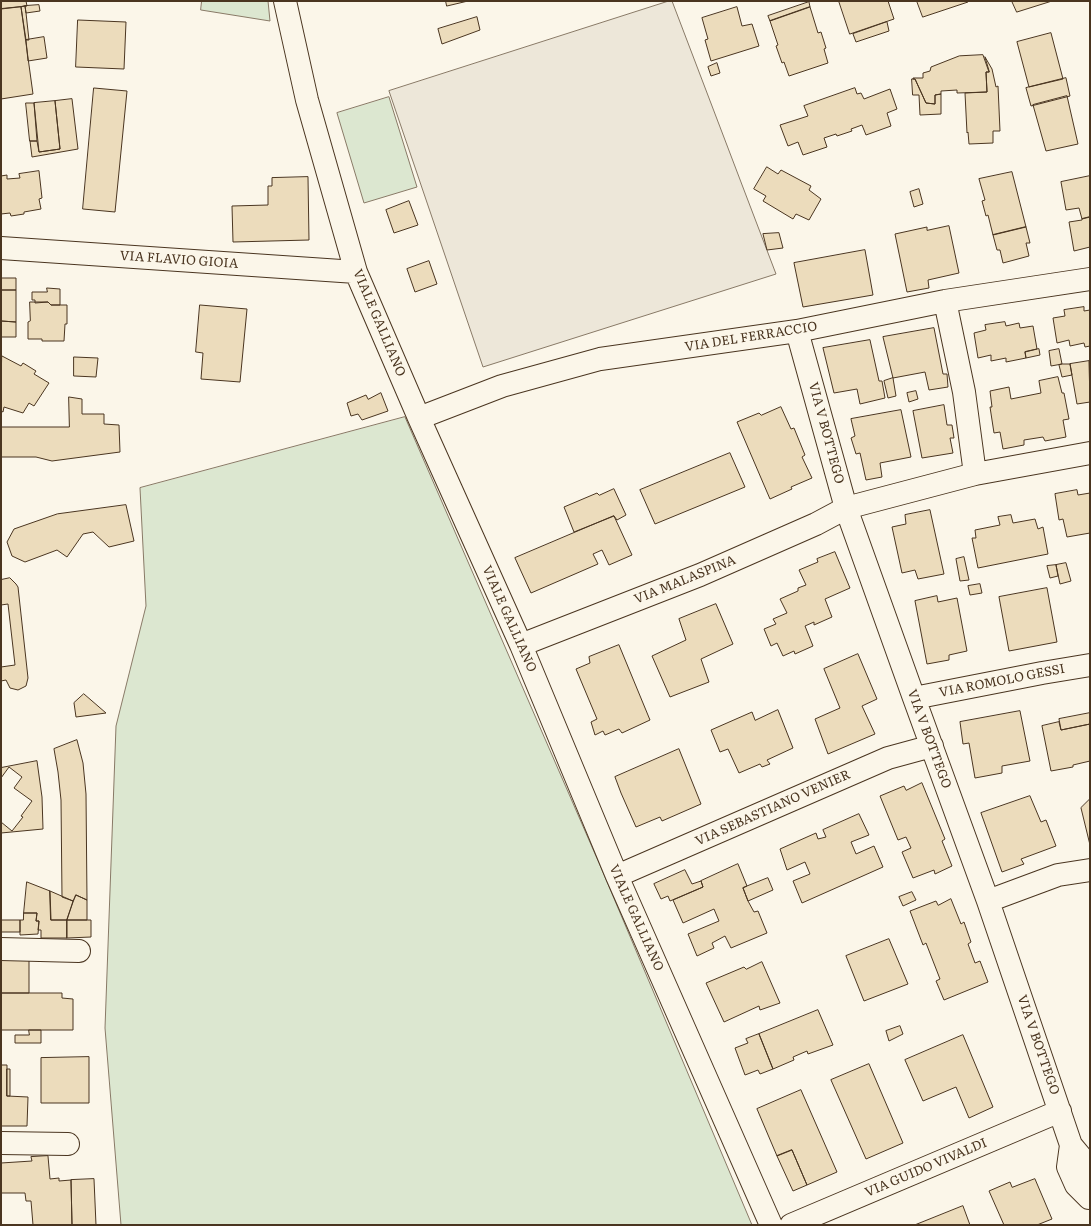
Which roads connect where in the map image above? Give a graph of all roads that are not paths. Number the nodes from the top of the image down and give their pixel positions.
1 (285, 1) edge
2 (1, 248) edge
3 (356, 272) junction
4 (1090, 279) edge
5 (945, 301) junction
6 (797, 331) junction
7 (419, 418) junction
8 (1090, 453) edge
9 (975, 474) junction
10 (846, 508) junction
11 (521, 645) junction
12 (1090, 665) edge
13 (914, 698) junction
14 (932, 746) junction
15 (1090, 870) edge
16 (617, 876) junction
17 (988, 901) junction
18 (1, 949) edge
19 (78, 951) dead end
20 (1060, 1111) junction
21 (1, 1143) edge
22 (68, 1144) dead end
23 (1090, 1191) edge
24 (771, 1225) edge
25 (791, 1225) edge

1 - 3 street, VIALE GALLIANO
2 - 3 street, VIA FLAVIO GIOIA
3 - 7 street, VIALE GALLIANO
4 - 5 street, VIA DEL FERRACCIO
5 - 6 street, VIA DEL FERRACCIO
5 - 9 street
6 - 7 street, VIA DEL FERRACCIO
6 - 10 street, VIA V BOTTEGO
7 - 11 street, VIALE GALLIANO
8 - 9 street, VIA MALASPINA
9 - 10 street, VIA MALASPINA
10 - 11 street, VIA MALASPINA
10 - 13 street, VIA V BOTTEGO
11 - 16 street, VIALE GALLIANO
12 - 13 street, VIA ROMOLO GESSI
13 - 14 street, VIA V BOTTEGO
14 - 16 street, VIA SEBASTIANO VENIER
14 - 17 street, VIA V BOTTEGO
15 - 17 street
16 - 24 street, VIALE GALLIANO
17 - 20 street, VIA V BOTTEGO
18 - 19 street
20 - 23 street, VIA V BOTTEGO
20 - 25 street, VIA GUIDO VIVALDI
21 - 22 street

